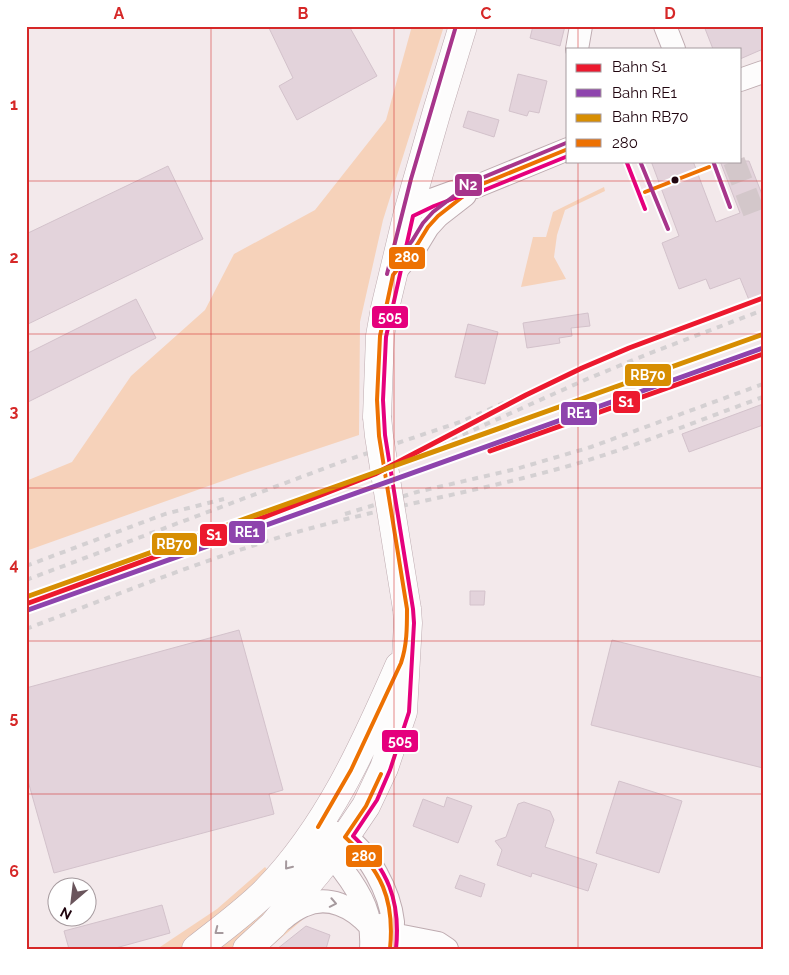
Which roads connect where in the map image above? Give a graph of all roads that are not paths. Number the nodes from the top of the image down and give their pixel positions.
1 (463, 26) edge
2 (581, 26) edge
3 (664, 26) edge
4 (577, 48) edge
5 (674, 48) edge
6 (763, 72) edge
7 (742, 79) edge
8 (566, 150) edge
9 (475, 187) junction
10 (408, 212) junction
11 (393, 275) junction
12 (405, 650) junction
13 (318, 827) junction
14 (338, 846) junction
15 (368, 918) junction
16 (273, 924) junction
17 (391, 941) edge
18 (248, 948) edge
19 (196, 949) edge
20 (371, 949) edge
21 (447, 949) edge

1 - 10 main road
2 - 4 street
3 - 5 street
6 - 7 street
8 - 9 street
9 - 10 street
9 - 11 street
10 - 11 main road
11 - 12 main road, bridge
12 - 13 main road
12 - 14 main road
13 - 14 street
13 -> 19 main road
14 - 15 street
14 - 16 main road
14 - 17 street
16 -> 15 street
15 - 17 street
15 - 20 street
16 - 18 main road
17 - 21 street

